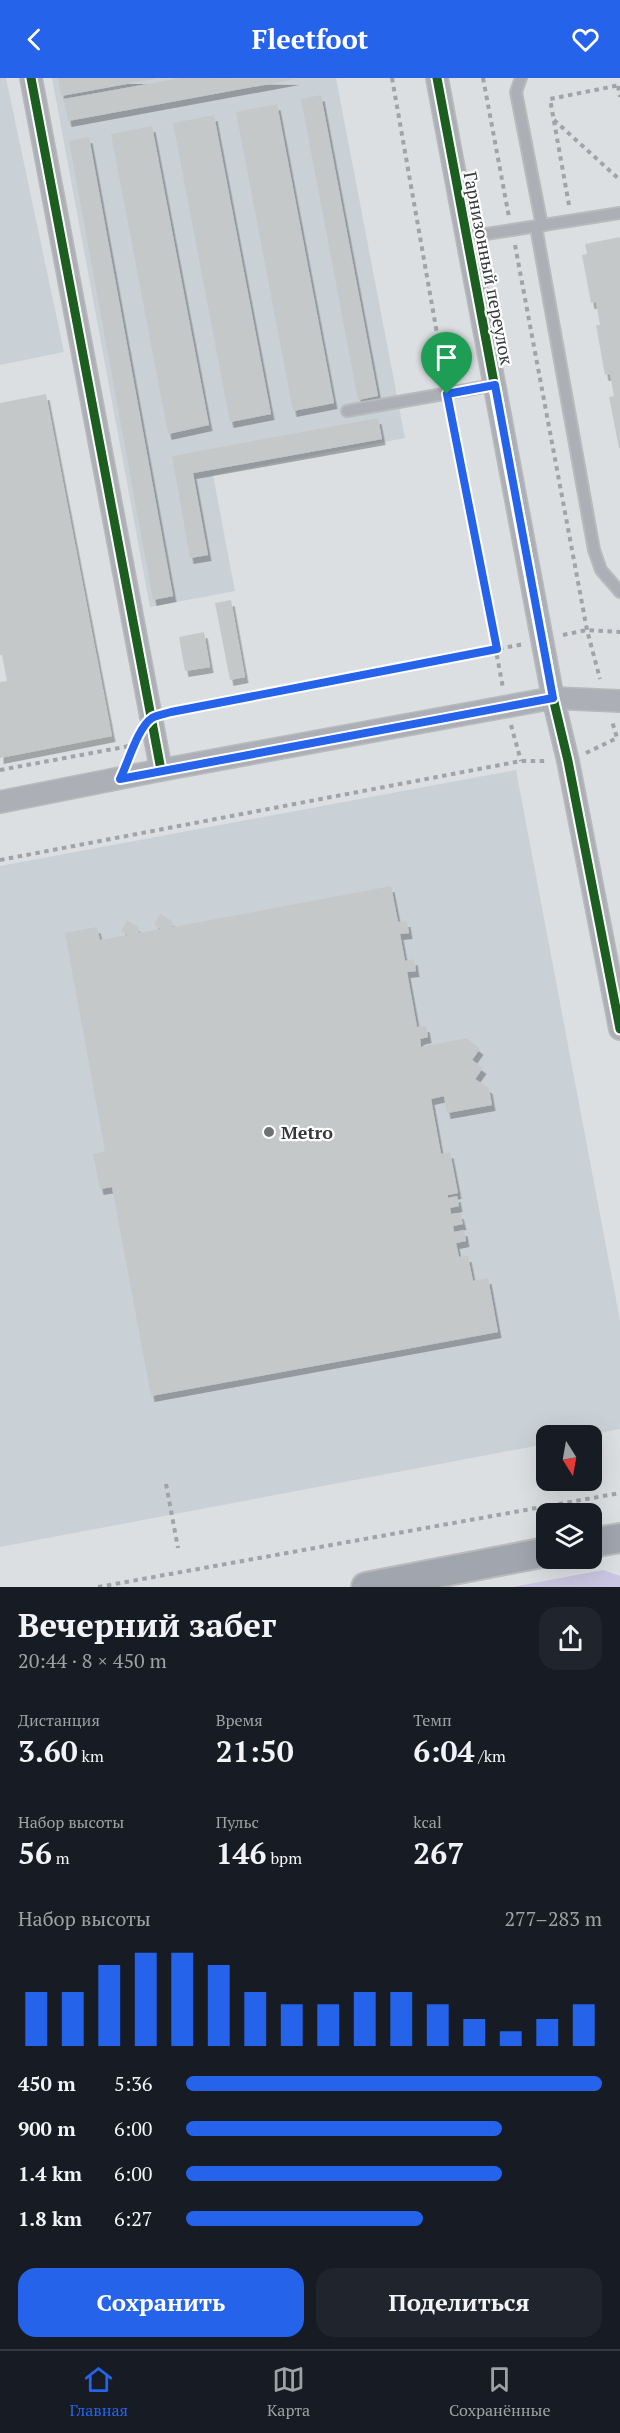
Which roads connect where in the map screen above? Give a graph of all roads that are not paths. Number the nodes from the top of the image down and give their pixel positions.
1 (31, 78) edge
2 (437, 78) edge
3 (521, 78) edge
4 (620, 213) edge
5 (539, 227) junction
6 (467, 237) junction
7 (495, 385) junction
8 (347, 411) dead end
9 (620, 592) edge
10 (553, 698) junction
11 (613, 701) edge
12 (161, 770) junction
13 (0, 802) edge
14 (620, 1029) edge
15 (536, 1554) edge
16 (366, 1587) edge

1 - 12 street
2 - 6 street, Гарнизонный переулок
3 - 5 lane
4 - 5 lane
5 - 6 lane
5 - 9 lane
6 - 7 street, Гарнизонный переулок
7 - 8 lane
7 - 10 street, Гарнизонный переулок
10 - 11 street
10 - 12 street
10 - 14 street, Гарнизонный переулок
12 - 13 street
15 - 16 street

